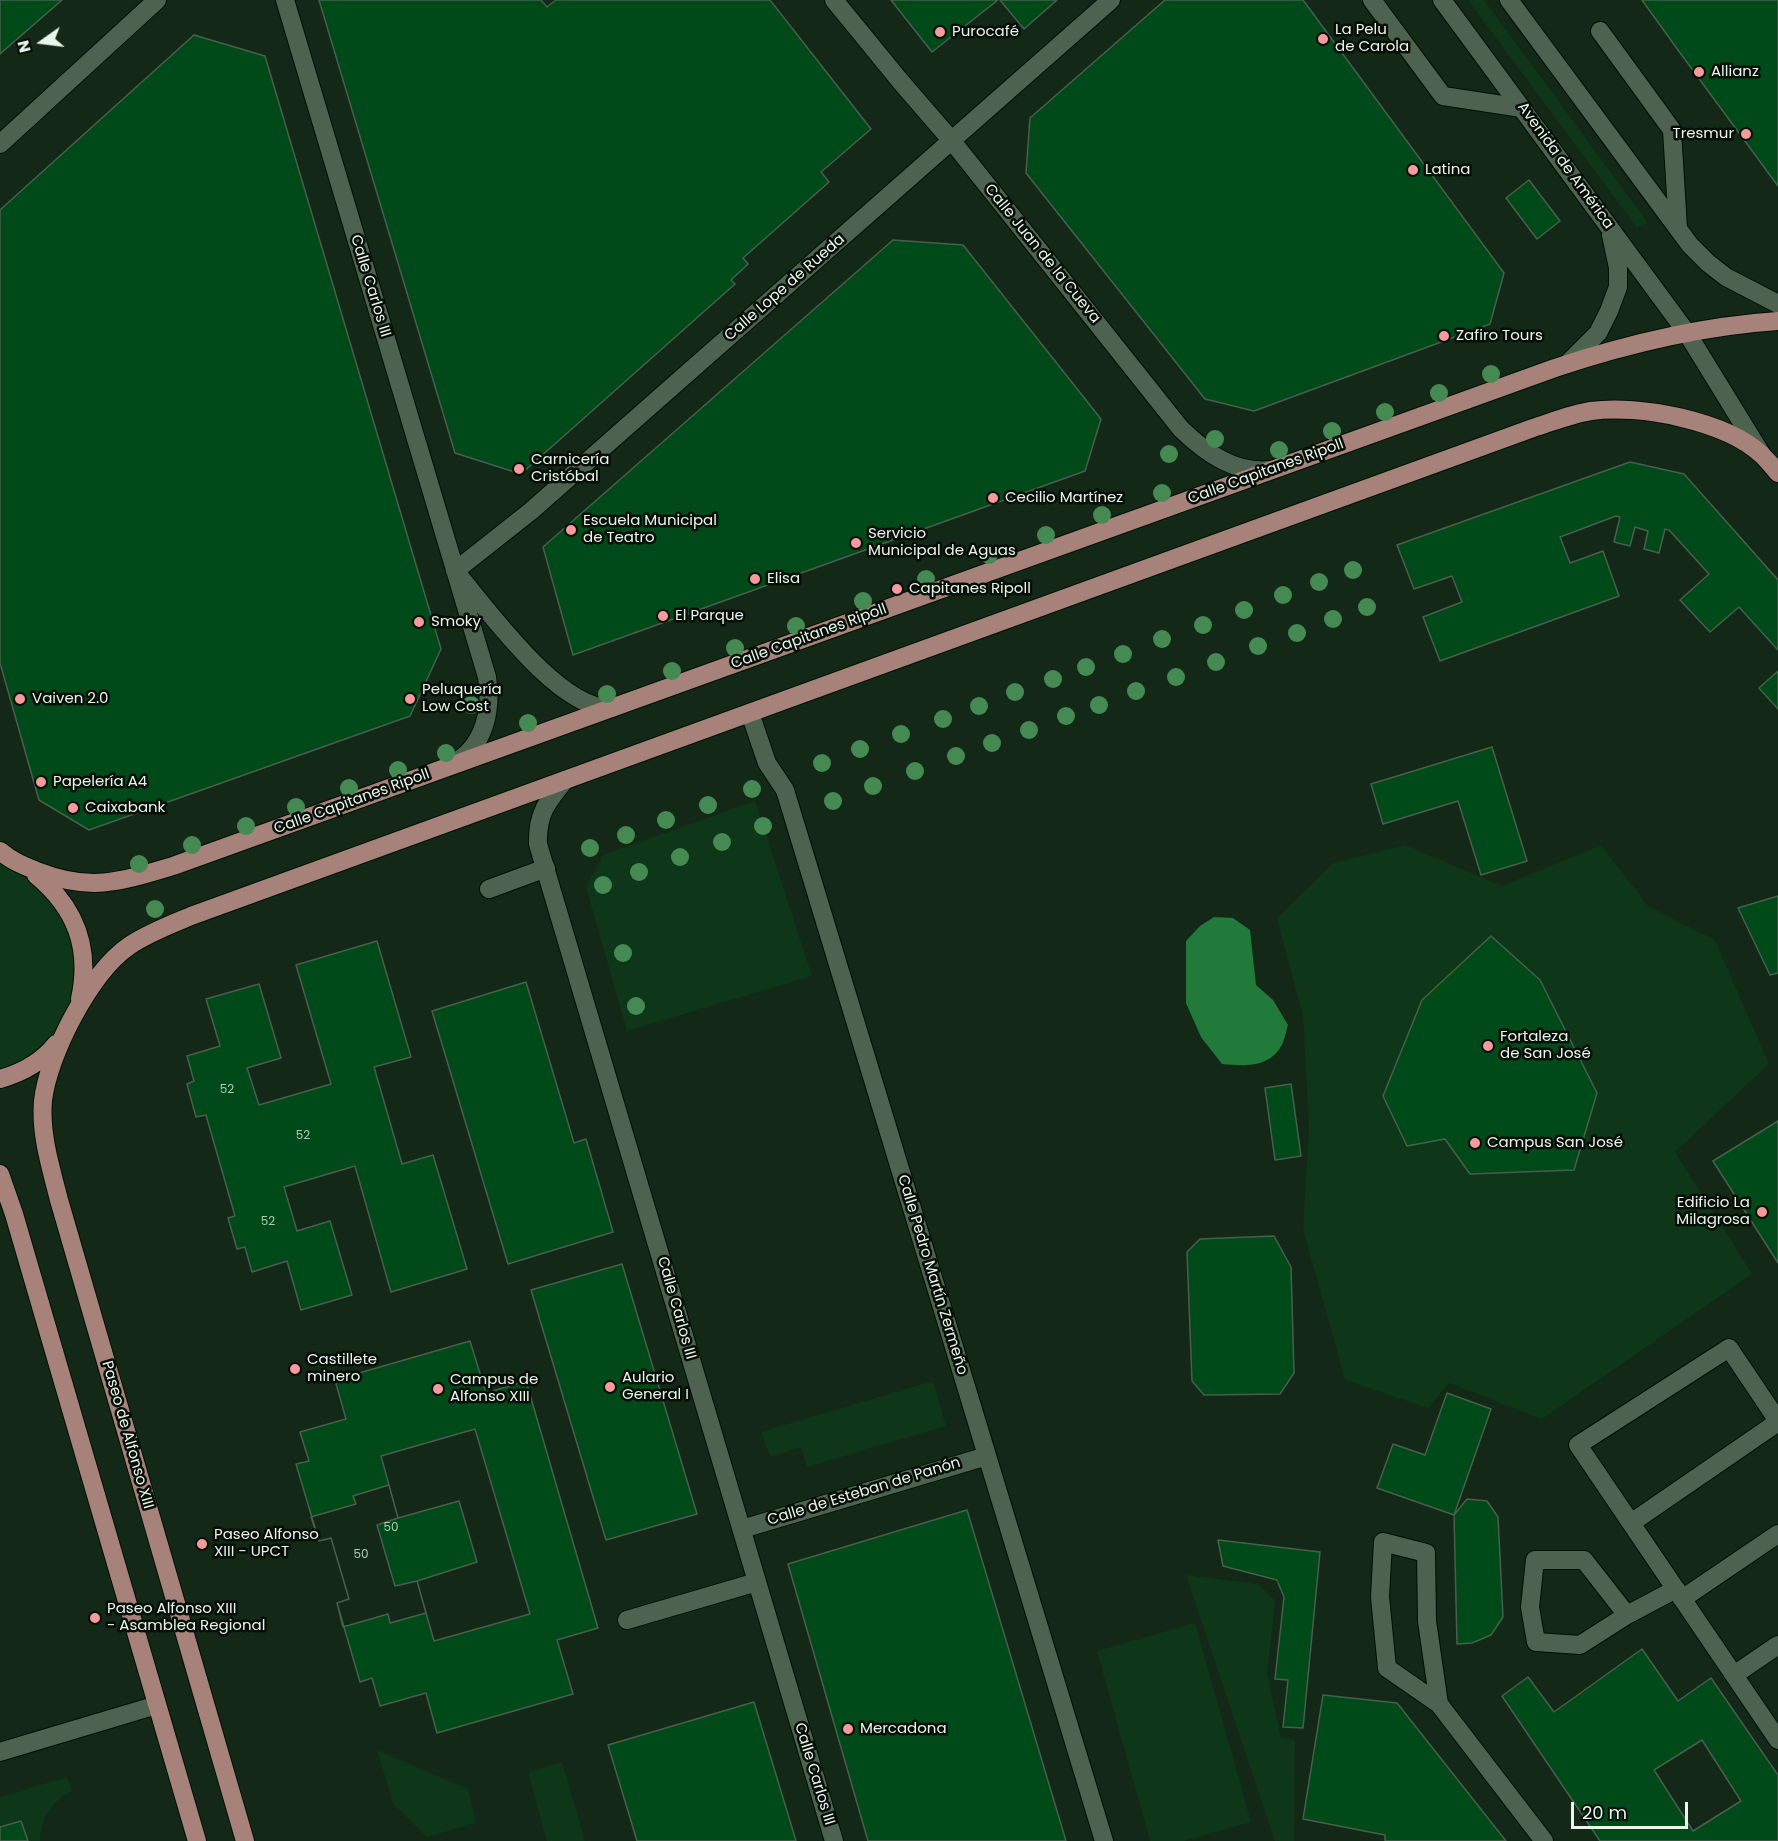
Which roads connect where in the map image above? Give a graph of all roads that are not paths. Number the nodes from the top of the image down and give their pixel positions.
1 (157, 0) edge
2 (285, 0) edge
3 (834, 0) edge
4 (1112, 0) edge
5 (1372, 0) edge
6 (1442, 0) edge
7 (1509, 0) edge
8 (1600, 31) dead end
9 (1522, 108) junction
10 (952, 141) junction
11 (0, 144) edge
12 (1605, 220) junction
13 (1678, 228) junction
14 (1778, 304) edge
15 (1778, 321) edge
16 (1687, 333) junction
17 (1567, 364) junction
18 (1762, 455) junction
19 (1273, 470) junction
20 (1778, 473) edge
21 (455, 571) junction
22 (612, 708) junction
23 (750, 713) junction
24 (446, 768) junction
25 (565, 780) junction
26 (4, 857) edge
27 (546, 868) junction
28 (489, 889) dead end
29 (68, 1028) junction
30 (0, 1080) edge
31 (0, 1174) edge
32 (1778, 1422) edge
33 (987, 1456) junction
34 (1631, 1523) junction
35 (742, 1529) junction
36 (1778, 1534) edge
37 (758, 1582) junction
38 (1679, 1594) junction
39 (1627, 1615) junction
40 (627, 1620) dead end
41 (1778, 1645) edge
42 (1734, 1675) junction
43 (1439, 1704) junction
44 (157, 1705) junction
45 (1778, 1740) edge
46 (0, 1752) edge
47 (196, 1841) edge
48 (245, 1841) edge
49 (834, 1841) edge
50 (1104, 1841) edge
51 (1545, 1841) edge

1 - 11 street
2 - 21 street, Calle Carlos III
3 - 10 street, Calle Juan de la Cueva
4 - 10 street, Calle Lope de Rueda
5 - 9 street
6 - 9 street, Avenida de América
7 - 13 street
8 - 13 street
9 - 12 street, Avenida de América
10 - 19 street, Calle Juan de la Cueva
10 - 21 street, Calle Lope de Rueda
12 - 16 street, Avenida de América
12 - 17 street
13 - 14 street
15 - 16 main road, Calle Capitanes Ripoll
16 - 17 main road, Calle Capitanes Ripoll
16 - 18 street, Avenida de América
17 - 19 main road, Calle Capitanes Ripoll
18 - 20 main road
18 - 23 main road
19 - 22 main road, Calle Capitanes Ripoll
21 - 22 street, Calle Carlos III
21 - 24 street, Calle Carlos III
22 - 24 main road, Calle Capitanes Ripoll
23 - 25 main road
23 - 33 street, Calle Pedro Martín Zermeño
24 - 26 main road, Calle Capitanes Ripoll
25 - 27 street, Calle Carlos III
25 - 29 main road
26 - 29 main road
27 - 28 street
27 - 35 street, Calle Carlos III
29 - 30 main road
29 - 48 main road, Paseo de Alfonso XIII
31 - 44 main road
32 - 34 street
32 - 34 street
33 - 35 street, Calle de Esteban de Panón
33 - 50 street, Calle Pedro Martín Zermeño
34 - 38 street
35 - 37 street, Calle Carlos III
36 - 38 street
37 - 40 street
37 - 49 street, Calle Carlos III
38 - 39 street
38 - 42 street
39 - 39 street
41 - 42 street
42 - 45 street
43 - 43 street
43 - 51 street
44 - 46 street
44 - 47 main road

